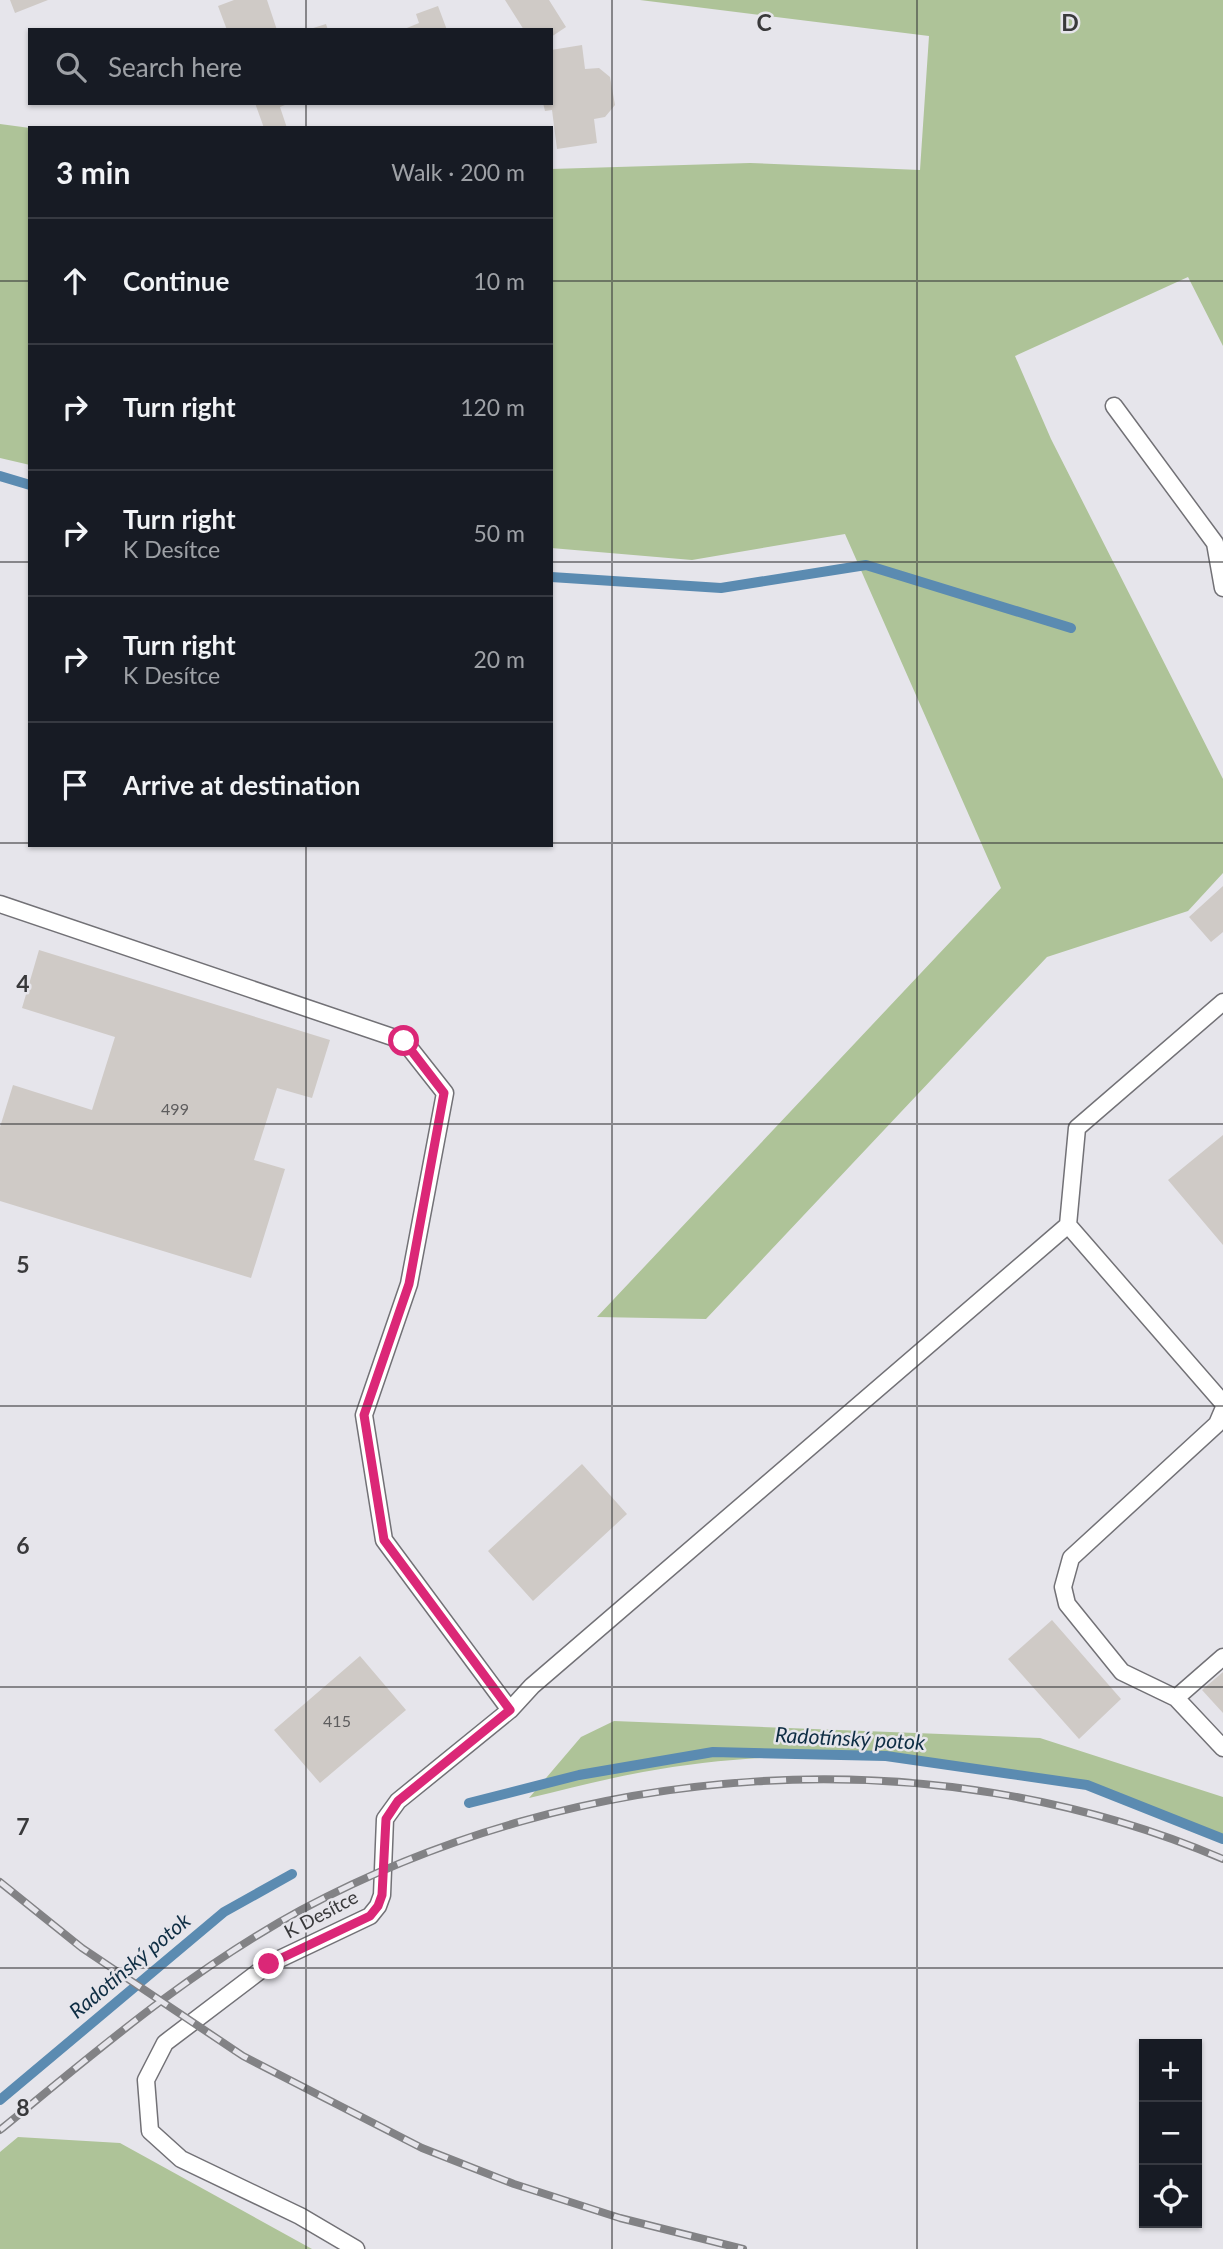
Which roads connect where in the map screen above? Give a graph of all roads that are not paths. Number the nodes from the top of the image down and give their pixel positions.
1 (1114, 406) dead end
2 (1223, 588) edge
3 (0, 904) edge
4 (1223, 1002) edge
5 (1068, 1225) junction
6 (1223, 1402) edge
7 (1223, 1410) edge
8 (1223, 1657) edge
9 (1176, 1698) junction
10 (510, 1710) junction
11 (1223, 1748) edge
12 (356, 2249) edge

1 - 2 lane
3 - 10 lane
4 - 5 lane
5 - 6 lane
5 - 10 lane, K Desítce
7 - 9 lane
8 - 9 lane
9 - 11 lane
10 - 12 lane, K Desítce

